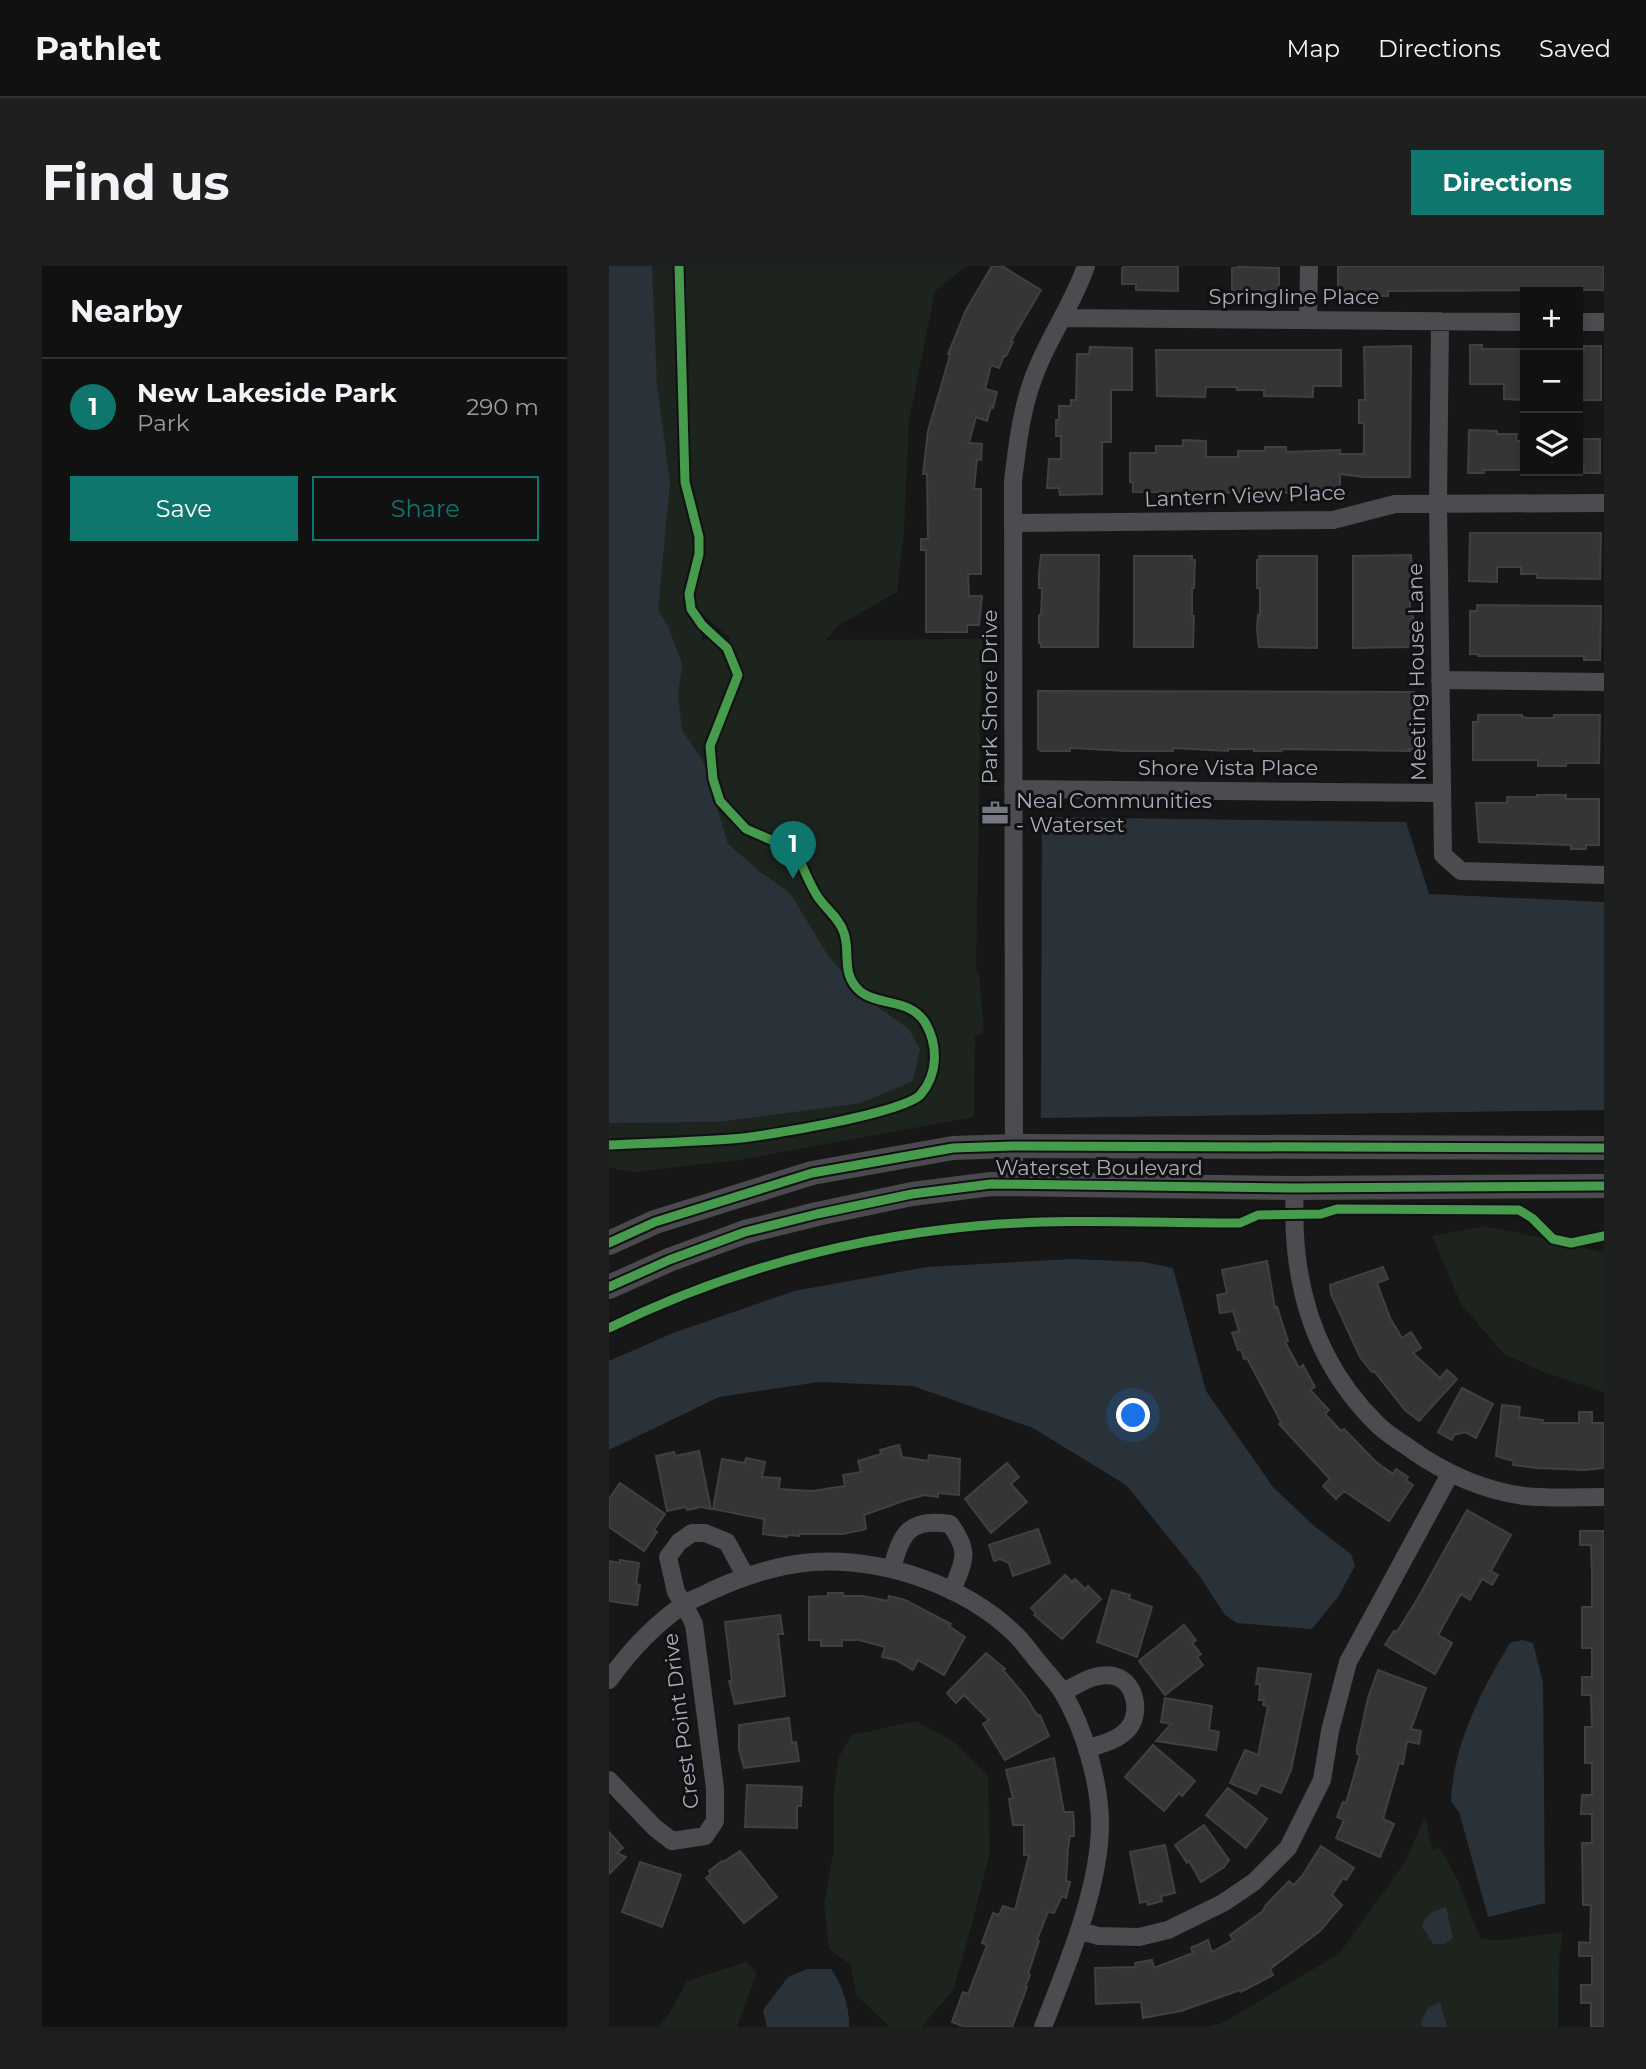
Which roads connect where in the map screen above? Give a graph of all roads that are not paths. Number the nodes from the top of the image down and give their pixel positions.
1 (1086, 266) edge
2 (1309, 266) edge
3 (1063, 318) junction
4 (1308, 320) junction
5 (1440, 321) junction
6 (1520, 322) edge
7 (1583, 322) edge
8 (1604, 322) edge
9 (1438, 503) junction
10 (1604, 503) edge
11 (1013, 523) junction
12 (1440, 680) junction
13 (1604, 682) edge
14 (1013, 789) junction
15 (1441, 793) junction
16 (1604, 875) edge
17 (1013, 1146) junction
18 (1604, 1148) edge
19 (1014, 1184) junction
20 (1604, 1186) edge
21 (1295, 1188) junction
22 (609, 1243) edge
23 (609, 1287) edge
24 (1450, 1474) junction
25 (1604, 1497) edge
26 (892, 1569) junction
27 (746, 1577) junction
28 (952, 1591) junction
29 (684, 1604) junction
30 (609, 1680) edge
31 (1063, 1692) junction
32 (1087, 1749) junction
33 (609, 1780) edge
34 (1079, 1930) junction
35 (1043, 2027) edge

1 - 3 street, Park Shore Drive
2 - 4 street
3 - 4 street, Springline Place
3 - 11 street, Park Shore Drive
4 - 5 street, Springline Place
5 - 6 street, Springline Place
5 - 9 street, Meeting House Lane
7 - 8 street
9 - 10 street, Lantern View Place
9 - 11 street, Lantern View Place
9 - 12 street, Meeting House Lane
11 - 14 street, Park Shore Drive
12 - 13 street
12 - 15 street, Meeting House Lane
14 - 15 street, Shore Vista Place
14 - 17 street, Park Shore Drive
15 - 16 street, Meeting House Lane
17 - 18 street, Waterset Boulevard
17 - 19 street, Park Shore Drive
17 - 22 street, Waterset Boulevard
19 - 21 street, Waterset Boulevard
19 - 23 street, Waterset Boulevard
20 - 21 street, Waterset Boulevard
21 - 24 street
24 - 25 street
24 - 34 street
26 - 27 street, Crest Point Drive
26 - 28 street, Crest Point Drive
26 - 28 street
27 - 29 street, Crest Point Drive
27 - 29 street, Crest Point Drive
28 - 31 street, Crest Point Drive
29 - 30 street, Crest Point Drive
29 - 33 street, Crest Point Drive
31 - 32 street, Crest Point Drive
31 - 32 street
32 - 34 street, Crest Point Drive
34 - 35 street, Crest Point Drive

